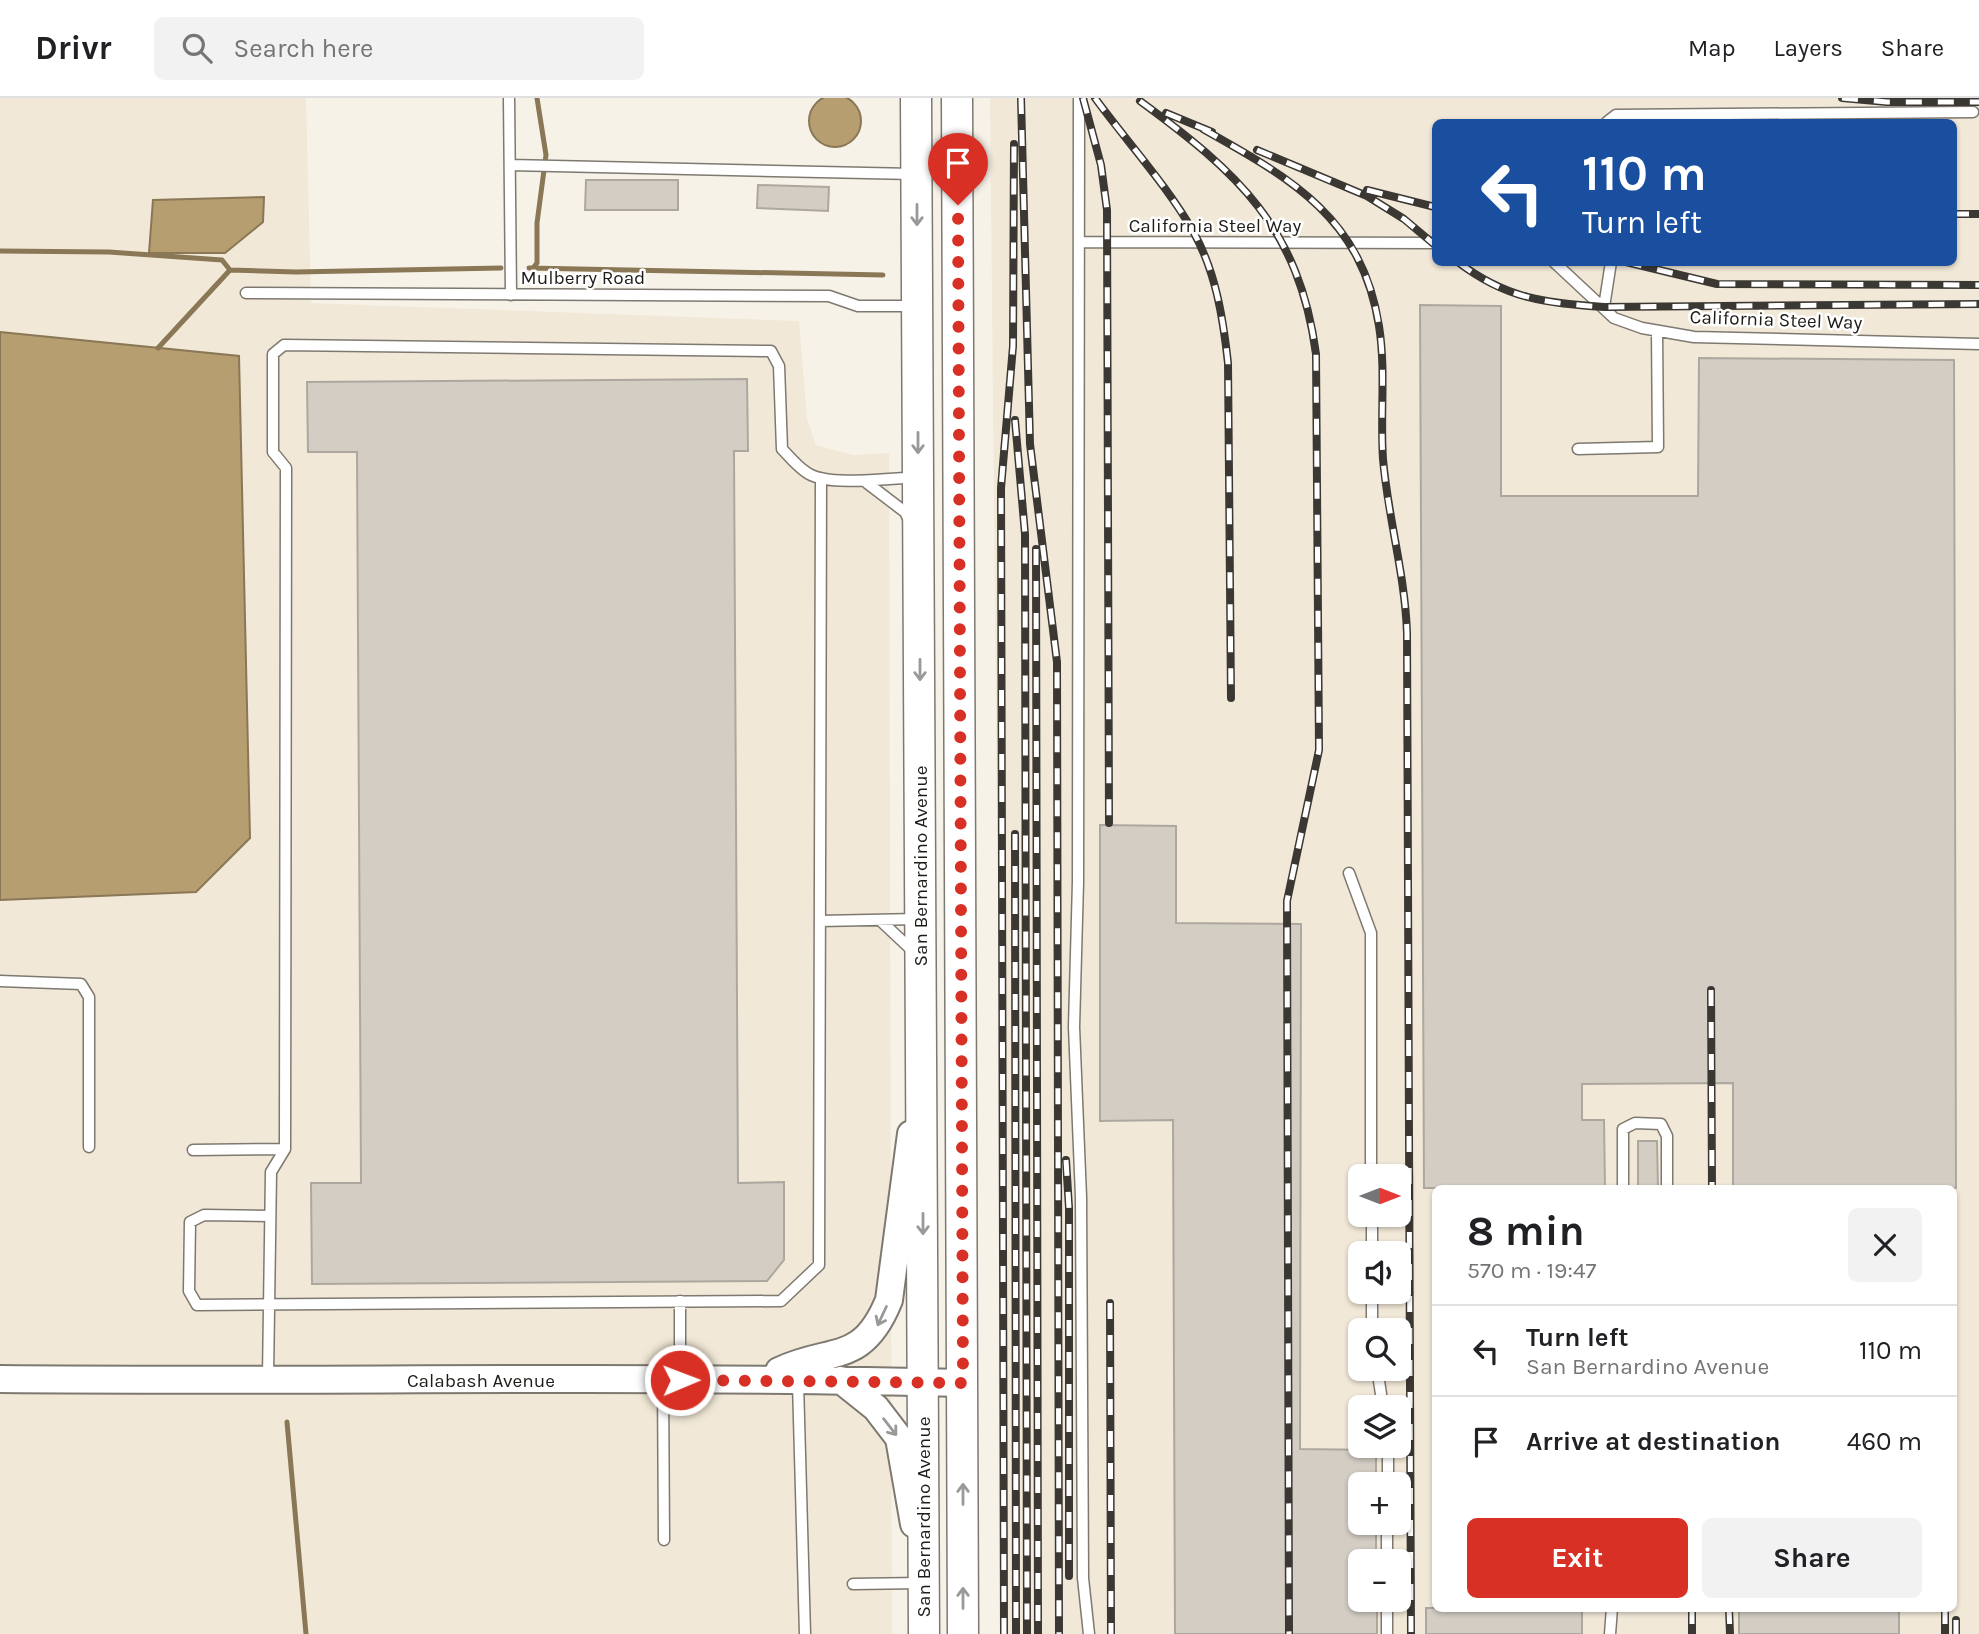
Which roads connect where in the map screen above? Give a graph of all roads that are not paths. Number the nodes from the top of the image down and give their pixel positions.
1 (509, 98) edge
2 (916, 98) edge
3 (957, 98) edge
4 (1079, 98) edge
5 (1973, 112) dead end
6 (1611, 119) edge
7 (510, 165) junction
8 (917, 174) junction
9 (1079, 242) junction
10 (1432, 243) edge
11 (1558, 266) edge
12 (1610, 266) edge
13 (246, 293) dead end
14 (511, 295) junction
15 (918, 306) junction
16 (1604, 307) junction
17 (1657, 331) junction
18 (1979, 344) edge
19 (1578, 449) dead end
20 (821, 478) junction
21 (919, 478) junction
22 (867, 482) junction
23 (919, 538) junction
24 (960, 745) junction
25 (1349, 873) dead end
26 (921, 919) junction
27 (820, 921) junction
28 (882, 922) junction
29 (921, 959) junction
30 (0, 981) edge
31 (922, 1056) junction
32 (89, 1147) dead end
33 (285, 1149) junction
34 (193, 1150) dead end
35 (1371, 1164) edge
36 (1623, 1185) edge
37 (1667, 1185) edge
38 (961, 1195) junction
39 (270, 1216) junction
40 (680, 1301) junction
41 (269, 1305) junction
42 (0, 1379) edge
43 (761, 1379) junction
44 (798, 1379) junction
45 (672, 1380) junction
46 (841, 1380) junction
47 (268, 1382) junction
48 (924, 1382) junction
49 (963, 1383) junction
50 (664, 1541) dead end
51 (924, 1583) junction
52 (853, 1584) dead end
53 (1387, 1612) edge
54 (1612, 1612) edge
55 (806, 1634) edge
56 (924, 1634) edge
57 (963, 1634) edge
58 (1088, 1634) edge
59 (1387, 1634) edge
60 (1610, 1634) edge

1 - 7 lane
2 - 8 main road, San Bernardino Avenue
3 - 24 main road, San Bernardino Avenue
4 - 9 lane
5 - 6 lane
7 - 8 lane
7 - 14 lane
8 -> 15 main road, San Bernardino Avenue
9 - 10 lane, California Steel Way
9 - 58 lane
11 - 16 lane, California Steel Way
12 - 16 lane
13 - 14 lane, Mulberry Road
14 - 15 lane, Mulberry Road
15 -> 21 main road, San Bernardino Avenue
16 - 17 lane, California Steel Way
17 - 18 lane, California Steel Way
17 - 19 lane
20 - 22 lane
20 - 27 lane
20 - 33 lane
21 - 22 lane
21 - 23 main road, San Bernardino Avenue
21 - 24 main road
22 - 23 lane
23 -> 26 main road, San Bernardino Avenue
24 - 38 main road, San Bernardino Avenue
25 - 35 lane
26 - 28 lane
26 - 29 main road, San Bernardino Avenue
26 - 38 main road
27 - 28 lane
27 - 40 lane
28 - 29 lane
29 - 31 main road, San Bernardino Avenue
30 - 32 lane
31 -> 43 street
31 -> 48 main road, San Bernardino Avenue
33 - 34 lane
33 - 39 lane
36 - 37 lane
38 - 49 main road, San Bernardino Avenue
39 - 41 lane
39 - 41 lane
40 - 41 lane
40 - 45 lane
41 - 47 lane
42 - 47 street, Calabash Avenue
43 - 44 street, Calabash Avenue
43 - 45 street, Calabash Avenue
44 - 46 street, Calabash Avenue
44 - 55 lane
45 - 47 street, Calabash Avenue
45 - 50 lane
46 - 48 street, Calabash Avenue
46 -> 51 street
48 - 49 street, Calabash Avenue
48 - 51 main road, San Bernardino Avenue
57 -> 49 main road, San Bernardino Avenue
51 - 52 lane
51 - 56 main road, San Bernardino Avenue
53 - 59 lane
54 - 60 lane

